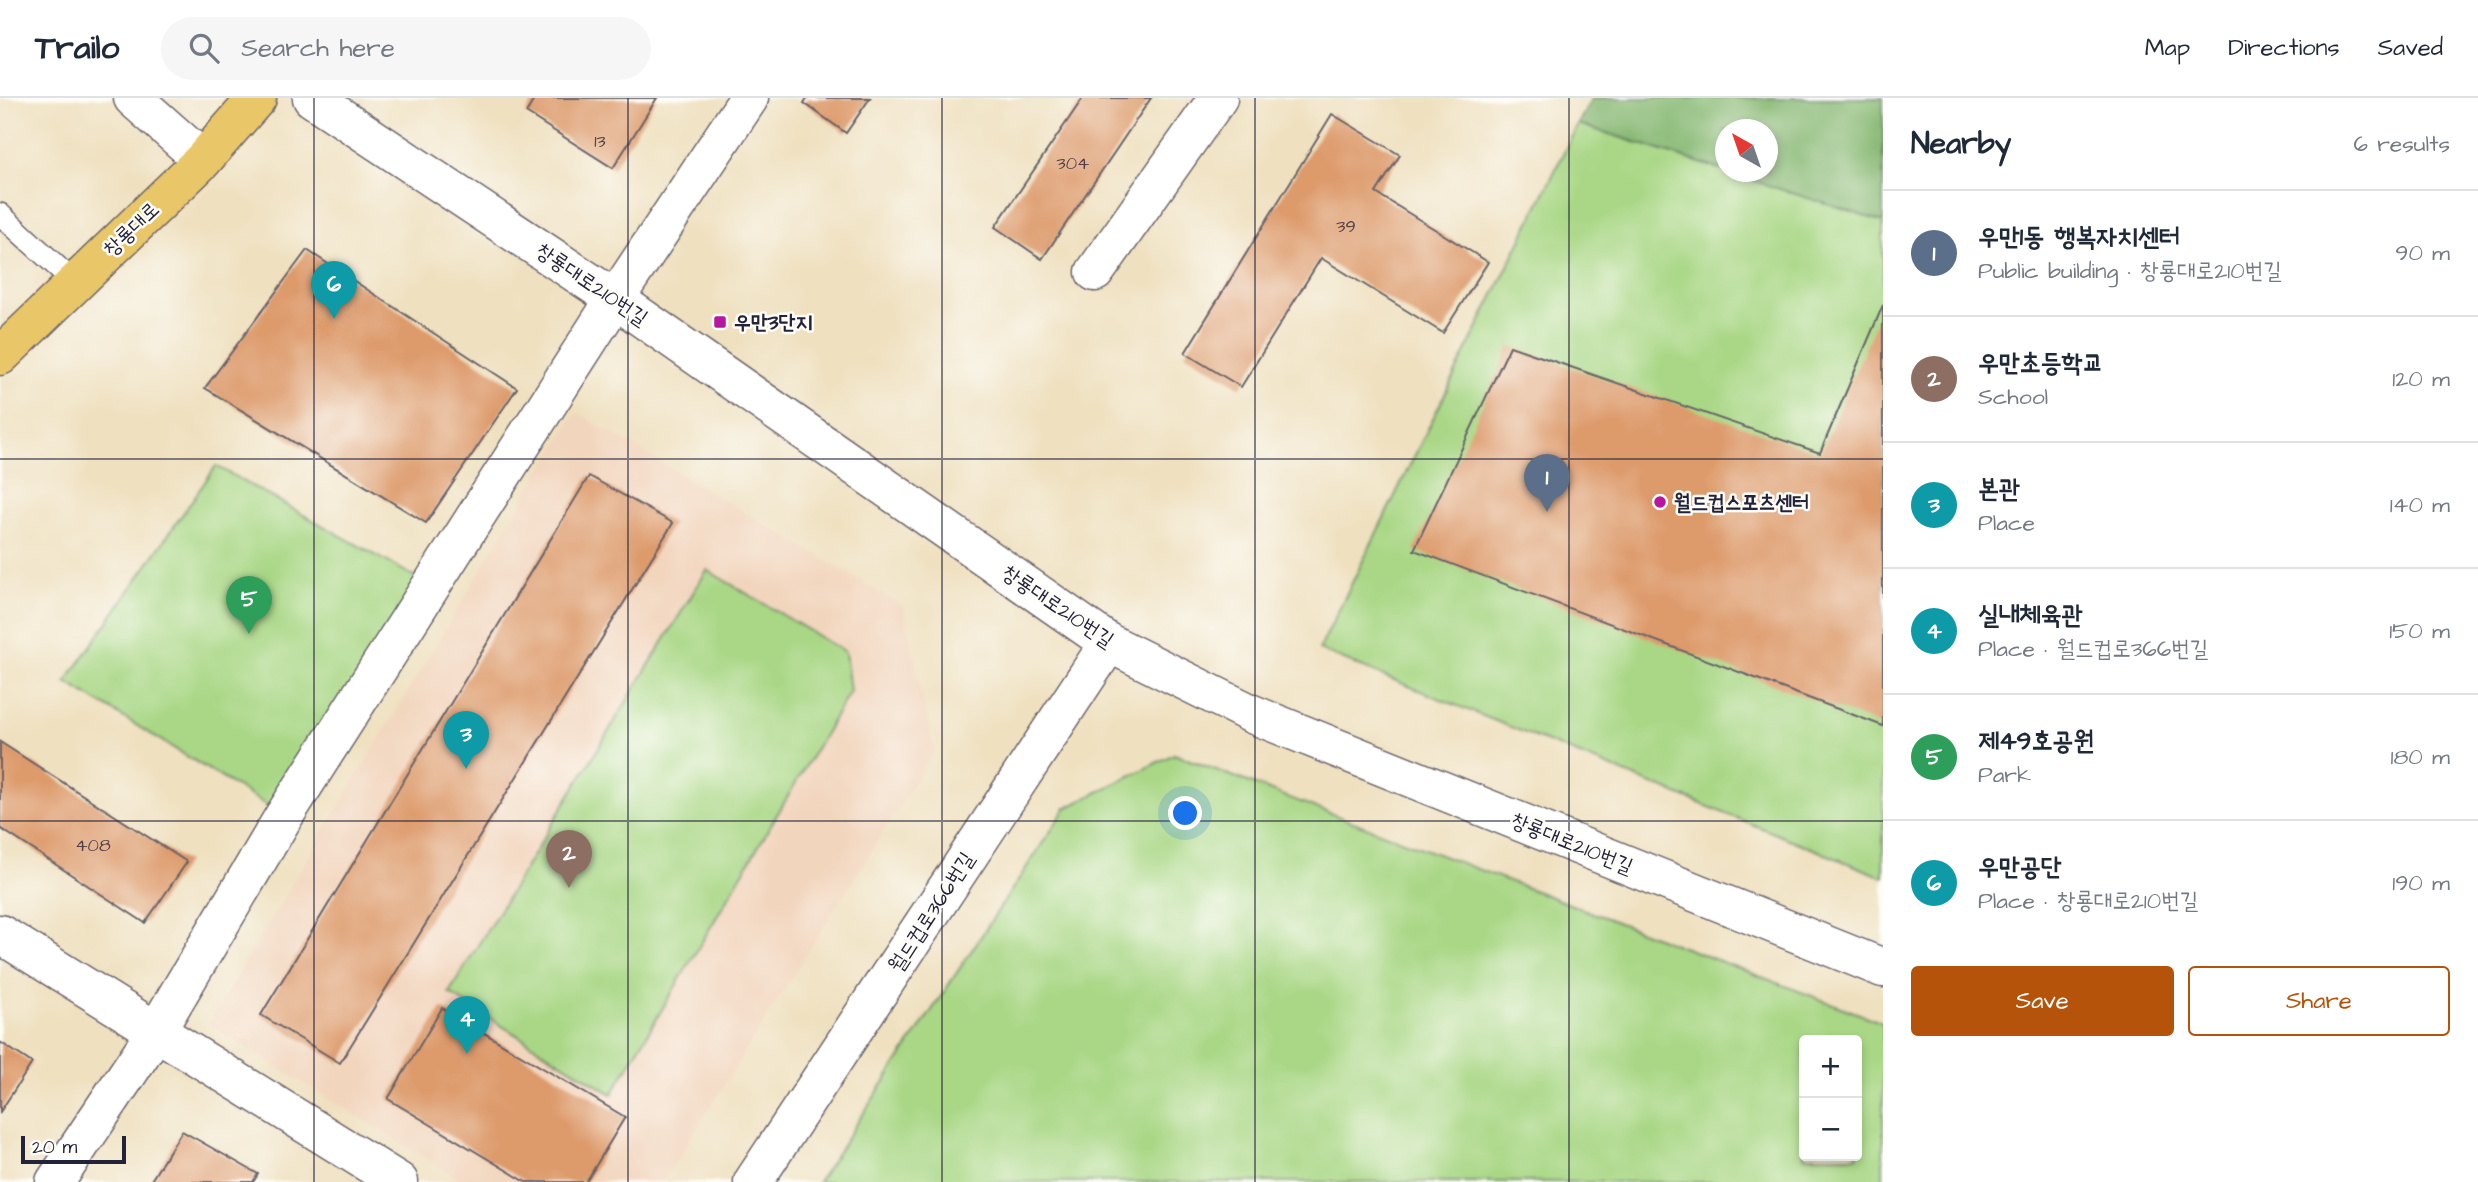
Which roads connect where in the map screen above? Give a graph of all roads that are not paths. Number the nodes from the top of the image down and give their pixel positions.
1 (132, 98) edge
2 (257, 98) edge
3 (312, 98) edge
4 (749, 98) edge
5 (1218, 98) edge
6 (202, 159) junction
7 (0, 214) edge
8 (1095, 272) dead end
9 (75, 283) junction
10 (615, 299) junction
11 (0, 356) edge
12 (1109, 643) junction
13 (0, 934) edge
14 (1883, 968) edge
15 (157, 1030) junction
16 (351, 1170) edge
17 (55, 1182) edge
18 (399, 1182) edge
19 (753, 1182) edge

1 - 6 street
2 - 6 main road, 창룡대로
3 - 10 street, 창룡대로210번길
4 - 10 street
5 - 8 street
6 - 9 main road, 창룡대로
7 - 9 lane
9 - 11 main road, 창룡대로
10 - 12 street, 창룡대로210번길
10 - 15 street
12 - 14 street, 창룡대로210번길
12 - 19 street, 월드컵로366번길
13 - 15 street
15 - 16 street
15 - 17 street
16 - 18 street

